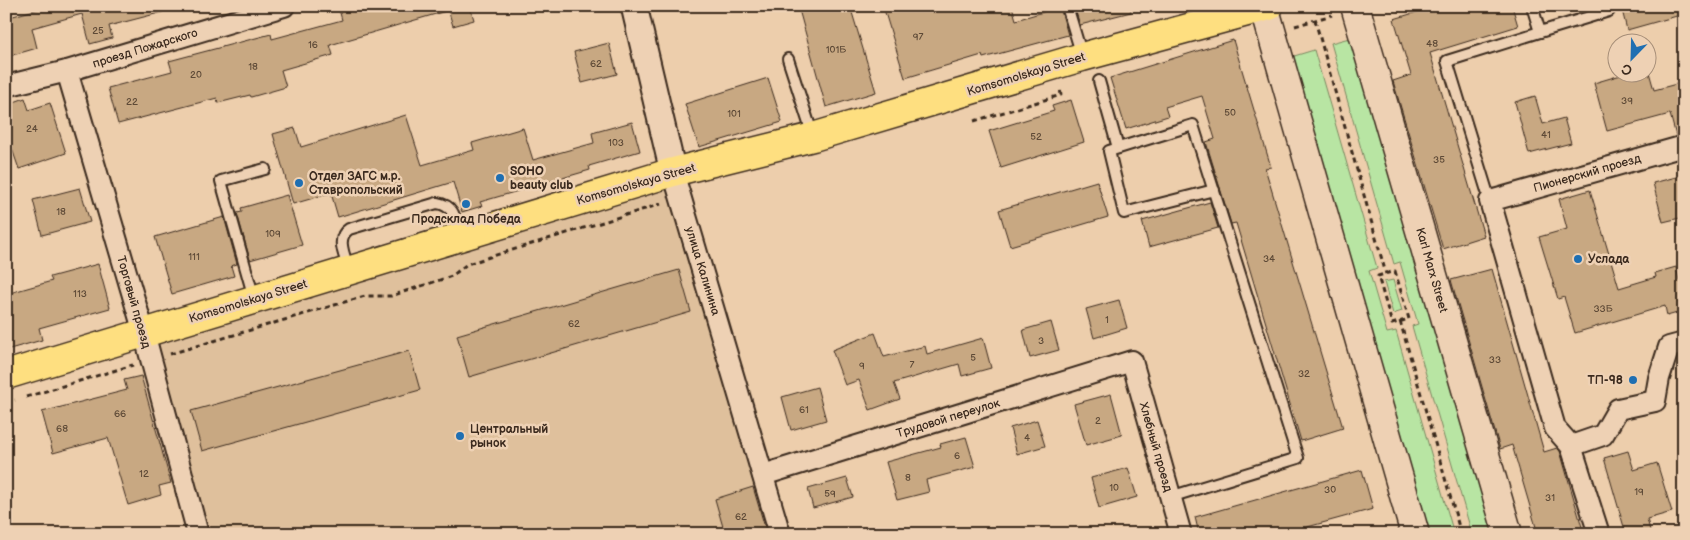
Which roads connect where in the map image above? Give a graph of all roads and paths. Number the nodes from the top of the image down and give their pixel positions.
1 (284, 6) edge
2 (634, 6) edge
3 (1067, 6) edge
4 (1532, 6) edge
5 (1608, 6) edge
6 (1266, 7) edge
7 (1344, 10) edge
8 (1315, 20) junction
9 (1292, 28) dead end
10 (1540, 32) junction
11 (1082, 57) junction
12 (788, 59) dead end
13 (67, 71) junction
14 (1099, 81) dead end
15 (6, 86) edge
16 (813, 137) junction
17 (1684, 146) edge
18 (1118, 148) junction
19 (266, 168) dead end
20 (677, 185) junction
21 (1214, 190) junction
22 (1490, 201) junction
23 (460, 237) junction
24 (349, 271) junction
25 (1386, 274) junction
26 (254, 299) junction
27 (1400, 322) junction
28 (144, 333) junction
29 (1684, 343) edge
30 (151, 360) junction
31 (1132, 361) joint
32 (6, 375) edge
33 (24, 397) dead end
34 (15, 400) dead end
35 (6, 402) edge
36 (1571, 446) junction
37 (763, 475) junction
38 (1170, 497) junction
39 (198, 534) edge
40 (780, 534) edge
41 (1181, 534) edge
42 (1415, 534) edge
43 (1461, 534) edge
44 (1508, 534) edge
45 (1599, 534) edge

1 - 13 street, проезд Пожарского
2 - 20 street, улица Калинина
3 - 11 lane
4 - 10 lane
5 - 10 lane
6 - 11 main road, Komsomolskaya Street
6 - 42 main road
7 - 8 path
7 - 44 main road, Karl Marx Street
8 - 9 path
8 - 25 path
10 - 22 lane
11 - 16 main road, Komsomolskaya Street
12 - 16 lane
13 - 15 street, проезд Пожарского
13 - 28 street, Торговый проезд
14 - 18 lane
16 - 20 main road, Komsomolskaya Street
17 - 22 street, Пионерский проезд
18 - 21 lane
18 - 21 lane
19 - 26 lane
20 - 23 main road, Komsomolskaya Street
20 - 30 path
20 - 37 street, улица Калинина
21 - 38 lane
22 - 36 street
23 - 24 main road, Komsomolskaya Street
23 - 24 lane
24 - 26 main road, Komsomolskaya Street
25 - 27 path
25 - 27 path
26 - 28 main road, Komsomolskaya Street
27 - 43 path
28 - 30 street, Торговый проезд
28 - 32 main road, Komsomolskaya Street
29 - 36 street
30 - 33 path
30 - 39 street, Торговый проезд
31 - 37 street, Трудовой переулок
31 - 38 street, Хлебный проезд
34 - 35 path
36 - 45 street
37 - 40 street, улица Калинина
38 - 41 street, Хлебный проезд

